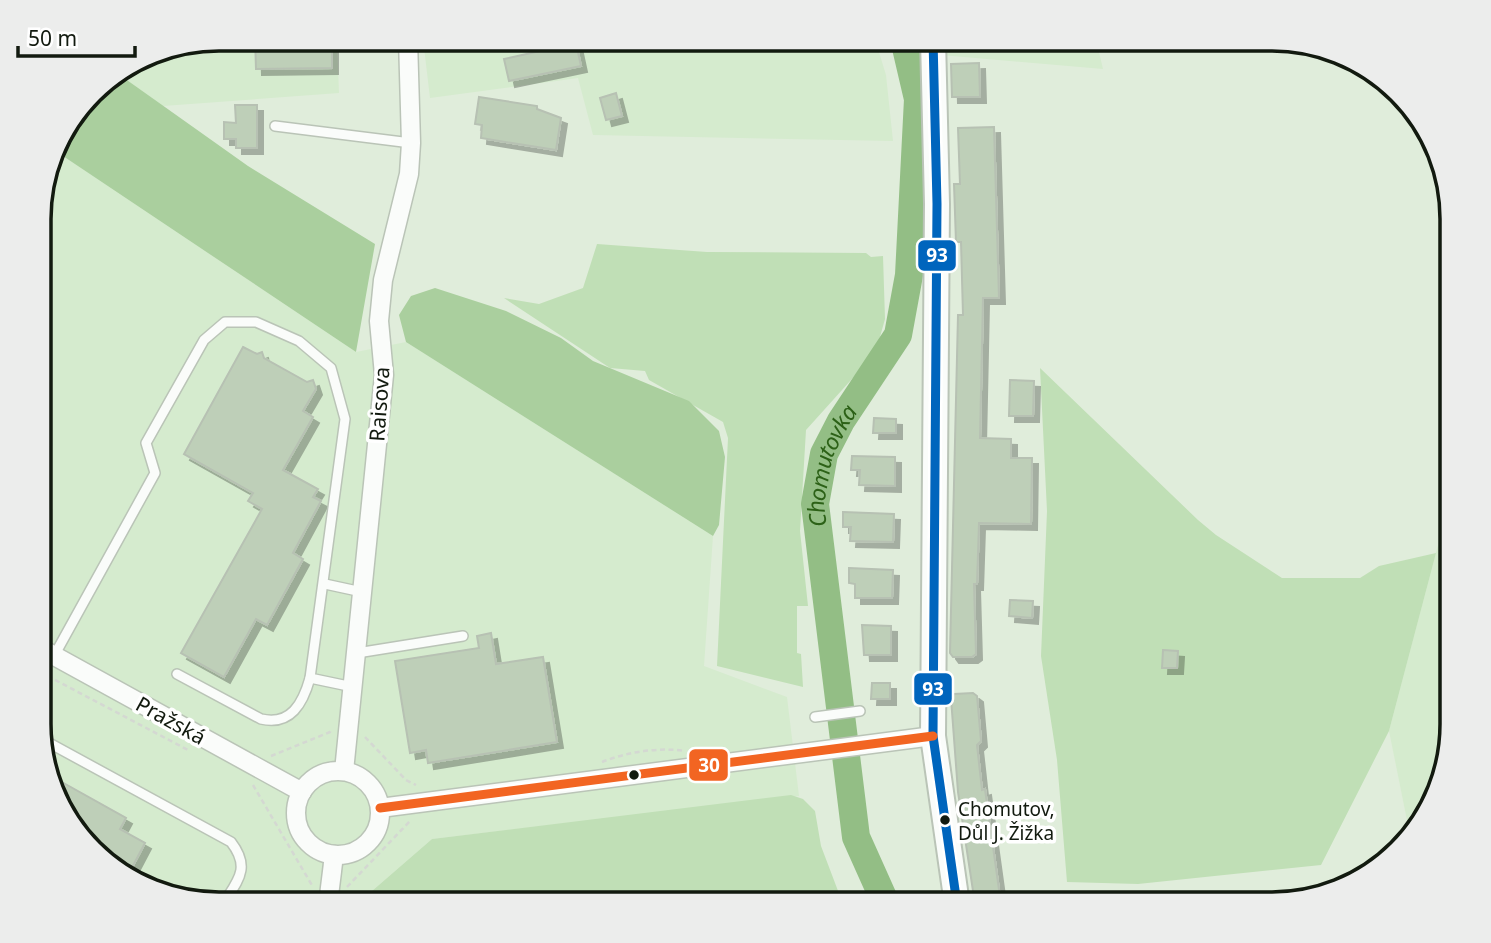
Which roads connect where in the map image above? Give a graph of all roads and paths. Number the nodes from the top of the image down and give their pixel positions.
1 (408, 51) edge
2 (933, 51) edge
3 (275, 126) dead end
4 (411, 144) junction
5 (325, 584) junction
6 (362, 592) junction
7 (463, 636) dead end
8 (51, 645) edge
9 (357, 653) junction
10 (51, 654) edge
11 (177, 674) dead end
12 (51, 678) edge
13 (310, 678) junction
14 (353, 687) junction
15 (860, 711) dead end
16 (815, 717) dead end
17 (334, 722) dead end
18 (364, 736) dead end
19 (933, 736) junction
20 (52, 744) edge
21 (188, 750) dead end
22 (688, 751) dead end
23 (263, 755) dead end
24 (598, 763) dead end
25 (344, 771) junction
26 (246, 781) dead end
27 (425, 788) dead end
28 (302, 792) junction
29 (380, 808) junction
30 (418, 818) dead end
31 (334, 855) junction
32 (230, 892) edge
33 (320, 892) edge
34 (328, 892) edge
35 (334, 892) edge
36 (955, 892) edge

1 - 4 street, Raisova
2 - 19 street
3 - 4 lane
4 - 6 street, Raisova
5 - 6 lane
5 - 8 lane
5 - 13 lane
6 - 9 street, Raisova
7 - 9 lane
9 - 14 street, Raisova
10 - 28 street, Pražská
11 - 13 lane
12 - 21 path
13 - 14 lane
14 - 25 street, Raisova
15 - 16 lane
17 - 23 path
18 - 27 path
19 - 29 street
19 - 36 street
20 - 32 lane
22 - 24 path
25 - 28 street
25 - 29 street
26 - 33 path
28 - 31 street
29 - 31 street
30 - 35 path
31 - 34 street

